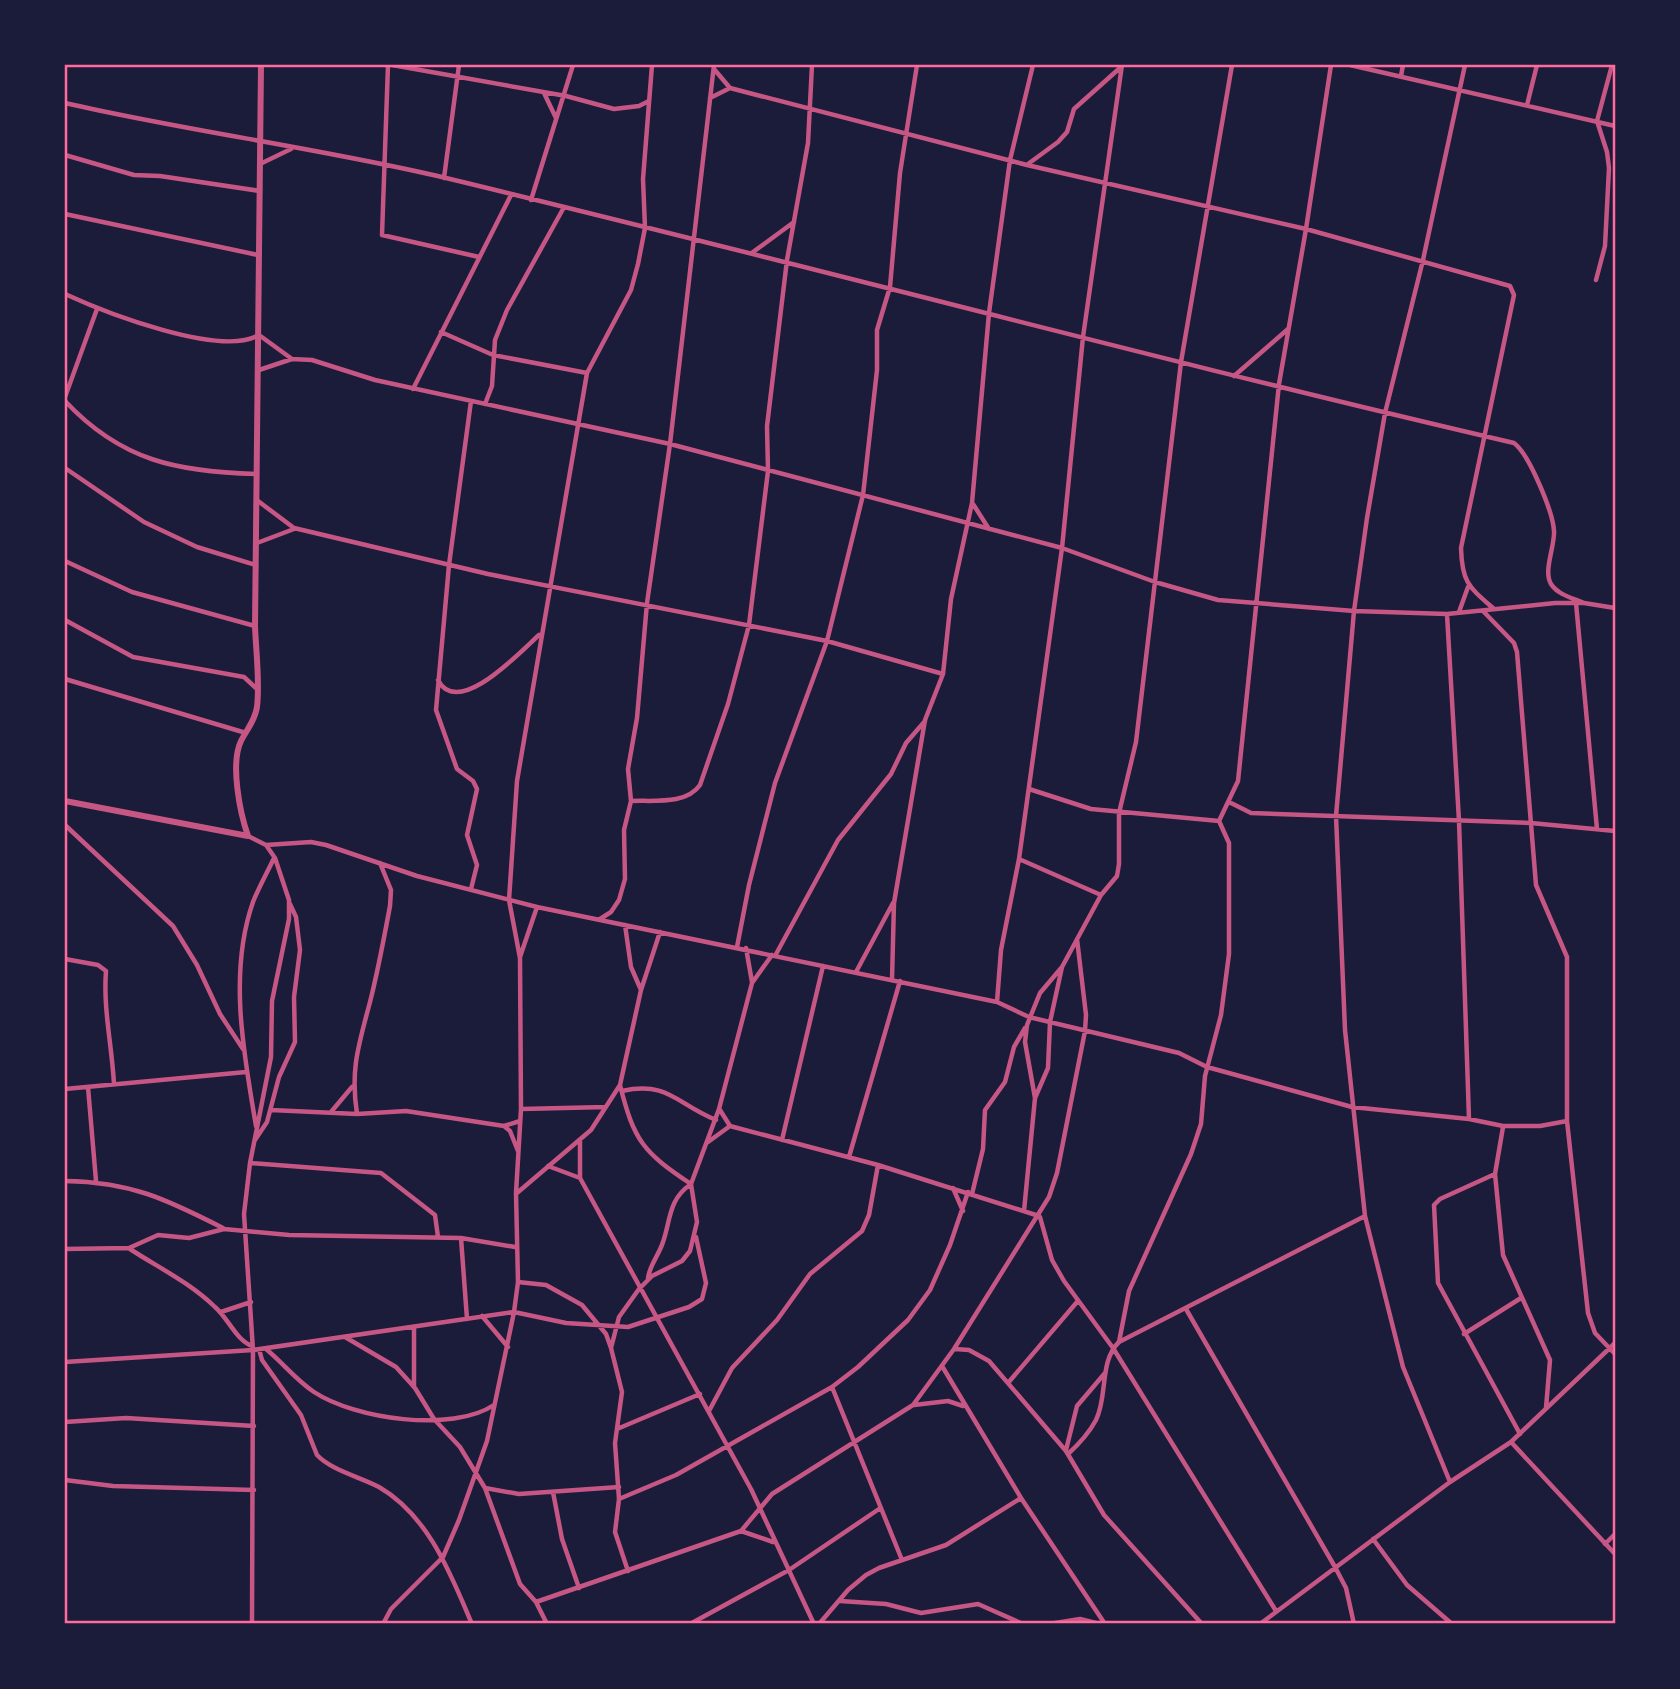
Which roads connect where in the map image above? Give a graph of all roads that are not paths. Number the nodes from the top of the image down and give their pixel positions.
1 (261, 65) edge
2 (390, 65) edge
3 (459, 65) edge
4 (573, 65) edge
5 (652, 65) edge
6 (813, 65) edge
7 (917, 65) edge
8 (1033, 65) edge
9 (1122, 65) edge
10 (1232, 65) edge
11 (1331, 65) edge
12 (1350, 65) edge
13 (1403, 65) edge
14 (1465, 65) edge
15 (1537, 65) edge
16 (1612, 65) edge
17 (714, 67) edge
18 (457, 76) junction
19 (1401, 76) junction
20 (730, 88) junction
21 (1460, 89) junction
22 (544, 93) junction
23 (566, 96) junction
24 (710, 98) junction
25 (649, 101) junction
26 (65, 103) edge
27 (1527, 105) junction
28 (808, 107) junction
29 (556, 119) junction
30 (1597, 121) junction
31 (1615, 126) edge
32 (907, 134) junction
33 (260, 139) junction
34 (292, 149) junction
35 (65, 155) edge
36 (1010, 160) junction
37 (260, 164) junction
38 (1027, 164) junction
39 (384, 166) junction
40 (444, 178) junction
41 (1105, 182) junction
42 (261, 191) junction
43 (511, 195) junction
44 (531, 200) junction
45 (1208, 206) junction
46 (563, 209) junction
47 (65, 214) edge
48 (795, 221) junction
49 (645, 228) junction
50 (1306, 229) junction
51 (694, 239) junction
52 (753, 253) junction
53 (258, 255) junction
54 (479, 257) junction
55 (788, 260) junction
56 (1423, 260) junction
57 (1596, 280) dead end
58 (890, 287) junction
59 (65, 294) edge
60 (97, 309) junction
61 (989, 313) junction
62 (1289, 328) junction
63 (441, 332) junction
64 (260, 335) junction
65 (1083, 337) junction
66 (493, 355) junction
67 (292, 359) junction
68 (1181, 362) junction
69 (259, 370) junction
70 (587, 373) junction
71 (1234, 376) junction
72 (1279, 384) junction
73 (413, 388) junction
74 (65, 399) edge
75 (471, 401) junction
76 (485, 404) junction
77 (1385, 413) junction
78 (580, 424) junction
79 (1482, 436) junction
80 (670, 444) junction
81 (65, 468) edge
82 (768, 471) junction
83 (258, 474) junction
84 (863, 495) junction
85 (258, 501) junction
86 (972, 503) junction
87 (969, 524) junction
88 (294, 528) junction
89 (990, 530) junction
90 (257, 543) junction
91 (1062, 548) junction
92 (65, 561) edge
93 (257, 565) junction
94 (449, 565) junction
95 (1155, 582) junction
96 (551, 586) junction
97 (1468, 587) junction
98 (646, 603) junction
99 (1576, 603) junction
100 (1584, 603) junction
101 (1256, 604) junction
102 (1615, 608) edge
103 (1494, 609) junction
104 (1354, 611) junction
105 (1483, 611) junction
106 (1459, 612) junction
107 (1447, 614) junction
108 (65, 620) edge
109 (749, 625) junction
110 (255, 626) junction
111 (541, 634) junction
112 (827, 641) junction
113 (931, 670) junction
114 (943, 674) junction
115 (65, 679) edge
116 (437, 679) junction
117 (940, 683) junction
118 (257, 689) junction
119 (925, 720) junction
120 (247, 733) junction
121 (1029, 789) junction
122 (65, 801) edge
123 (631, 801) junction
124 (1229, 802) junction
125 (1119, 813) junction
126 (1336, 816) junction
127 (1219, 821) junction
128 (1459, 821) junction
129 (1531, 823) junction
130 (65, 825) edge
131 (1597, 829) junction
132 (1615, 831) edge
133 (248, 836) junction
134 (266, 845) junction
135 (275, 858) junction
136 (1019, 859) junction
137 (380, 863) junction
138 (471, 890) junction
139 (1101, 895) junction
140 (289, 900) junction
141 (509, 900) junction
142 (894, 903) junction
143 (537, 907) junction
144 (600, 919) junction
145 (625, 925) junction
146 (660, 932) junction
147 (1077, 936) junction
148 (737, 947) junction
149 (746, 948) junction
150 (774, 955) junction
151 (520, 958) junction
152 (65, 959) edge
153 (824, 966) junction
154 (1062, 967) junction
155 (856, 972) junction
156 (892, 979) junction
157 (900, 981) junction
158 (752, 983) junction
159 (641, 990) junction
160 (997, 1002) junction
161 (1028, 1017) junction
162 (1050, 1023) junction
163 (1027, 1025) junction
164 (1085, 1031) junction
165 (243, 1049) junction
166 (1207, 1067) junction
167 (246, 1072) junction
168 (114, 1084) junction
169 (620, 1085) junction
170 (88, 1087) junction
171 (353, 1087) junction
172 (65, 1090) edge
173 (622, 1091) junction
174 (1035, 1098) junction
175 (606, 1107) junction
176 (1352, 1107) junction
177 (719, 1109) junction
178 (271, 1110) junction
179 (521, 1110) junction
180 (331, 1112) junction
181 (357, 1114) junction
182 (1469, 1119) junction
183 (716, 1120) junction
184 (520, 1121) junction
185 (1567, 1121) junction
186 (504, 1126) junction
187 (730, 1126) junction
188 (1503, 1126) junction
189 (256, 1130) junction
190 (254, 1140) junction
191 (782, 1140) junction
192 (580, 1141) junction
193 (708, 1142) junction
194 (520, 1155) junction
195 (849, 1157) junction
196 (250, 1163) junction
197 (878, 1165) junction
198 (548, 1166) junction
199 (1495, 1174) junction
200 (580, 1178) junction
201 (65, 1181) edge
202 (96, 1181) junction
203 (691, 1184) junction
204 (953, 1188) junction
205 (516, 1193) junction
206 (970, 1193) junction
207 (1024, 1211) junction
208 (963, 1212) junction
209 (1039, 1216) junction
210 (1365, 1216) junction
211 (224, 1229) junction
212 (244, 1230) junction
213 (438, 1237) junction
214 (696, 1237) junction
215 (461, 1238) junction
216 (515, 1247) junction
217 (129, 1248) junction
218 (65, 1249) edge
219 (648, 1280) junction
220 (518, 1282) junction
221 (639, 1289) junction
222 (1521, 1298) junction
223 (251, 1302) junction
224 (1077, 1302) junction
225 (1186, 1309) junction
226 (221, 1312) junction
227 (514, 1312) junction
228 (482, 1316) junction
229 (467, 1319) junction
230 (656, 1319) junction
231 (600, 1326) junction
232 (615, 1327) junction
233 (414, 1328) junction
234 (1464, 1334) junction
235 (344, 1337) junction
236 (1119, 1342) junction
237 (1615, 1343) edge
238 (508, 1347) junction
239 (611, 1348) junction
240 (1113, 1348) junction
241 (1608, 1348) junction
242 (257, 1349) junction
243 (954, 1349) junction
244 (1615, 1354) edge
245 (65, 1362) edge
246 (942, 1366) junction
247 (1106, 1372) junction
248 (1008, 1383) junction
249 (832, 1387) junction
250 (415, 1388) junction
251 (701, 1394) junction
252 (494, 1405) junction
253 (913, 1405) junction
254 (964, 1406) junction
255 (1546, 1409) junction
256 (709, 1412) junction
257 (434, 1419) junction
258 (65, 1422) edge
259 (254, 1426) junction
260 (617, 1429) junction
261 (1520, 1434) junction
262 (1511, 1442) junction
263 (854, 1444) junction
264 (726, 1447) junction
265 (1067, 1452) junction
266 (476, 1471) junction
267 (65, 1480) edge
268 (1450, 1482) junction
269 (619, 1487) junction
270 (485, 1488) junction
271 (254, 1490) junction
272 (553, 1492) junction
273 (1021, 1498) junction
274 (619, 1499) junction
275 (759, 1508) junction
276 (879, 1509) junction
277 (741, 1531) junction
278 (1615, 1534) edge
279 (1373, 1539) junction
280 (773, 1542) junction
281 (1605, 1544) junction
282 (1615, 1554) edge
283 (443, 1557) junction
284 (902, 1560) junction
285 (1335, 1567) junction
286 (789, 1570) junction
287 (628, 1571) junction
288 (579, 1588) junction
289 (839, 1601) junction
290 (536, 1602) junction
291 (1276, 1611) junction
292 (252, 1624) edge
293 (383, 1624) edge
294 (472, 1624) edge
295 (547, 1624) edge
296 (690, 1624) edge
297 (816, 1624) edge
298 (1023, 1624) edge
299 (1049, 1624) edge
300 (1102, 1624) edge
301 (1202, 1624) edge
302 (1260, 1624) edge
303 (1354, 1624) edge
304 (1452, 1624) edge

1 - 33 street
2 - 18 street
2 - 39 street
3 - 18 street
4 - 23 street
5 - 25 street
6 - 28 street
7 - 32 street
8 - 36 street
9 - 38 street
9 - 41 street
10 - 45 street
11 - 50 street
12 - 19 street
13 - 19 street
14 - 21 street
15 - 27 street
16 - 30 street
17 - 20 street
17 - 24 street
18 - 22 street
18 - 40 street
19 - 21 street
20 - 24 street
20 - 28 street
21 - 27 street
21 - 56 street
22 - 23 street
22 - 29 street
23 - 25 street
23 - 29 street
24 - 51 street
25 - 49 street
26 - 33 street
27 - 30 street
28 - 32 street
28 - 48 street
29 - 44 street
30 - 31 street
30 - 57 street
32 - 36 street
32 - 58 street
33 - 34 street
33 - 37 street
34 - 37 street
34 - 39 street
35 - 42 street
36 - 38 street
36 - 61 street
37 - 42 street
38 - 41 street
39 - 40 street
39 - 54 street
40 - 43 street
41 - 45 street
41 - 65 street
42 - 53 street
43 - 44 street
43 - 54 street
44 - 46 street
45 - 50 street
45 - 68 street
46 - 49 street
46 - 66 street
47 - 53 street
48 - 52 street
48 - 55 street
49 - 51 street
49 - 70 street
50 - 56 street
50 - 62 street
51 - 52 street
51 - 80 street
52 - 55 street
53 - 64 street
54 - 63 street
55 - 58 street
55 - 82 street
56 - 77 street
56 - 79 street
58 - 61 street
58 - 84 street
59 - 60 street
60 - 64 street
60 - 74 street
61 - 65 street
61 - 86 street
62 - 71 street
62 - 72 street
63 - 66 street
63 - 73 street
64 - 67 street
64 - 69 street
65 - 68 street
65 - 91 street
66 - 70 street
66 - 76 street
67 - 69 street
67 - 73 street
68 - 71 street
68 - 95 street
69 - 83 street
70 - 78 street
71 - 72 street
72 - 77 street
72 - 101 street
73 - 75 street
74 - 83 street
75 - 76 street
75 - 94 street
76 - 78 street
77 - 79 street
77 - 104 street
78 - 80 street
78 - 96 street
79 - 97 street
79 - 100 street
80 - 82 street
80 - 98 street
81 - 93 street
82 - 84 street
82 - 109 street
83 - 85 street
84 - 87 street
84 - 112 street
85 - 88 street
85 - 90 street
86 - 87 street
86 - 89 street
87 - 89 street
87 - 114 street
88 - 90 street
88 - 94 street
89 - 91 street
90 - 93 street
91 - 95 street
91 - 121 street
92 - 110 street
93 - 110 street
94 - 96 street
94 - 116 street
95 - 101 street
95 - 125 street
96 - 98 street
96 - 111 street
97 - 103 street
97 - 106 street
98 - 109 street
98 - 123 street
99 - 100 street
99 - 103 street
99 - 131 street
100 - 102 street
101 - 104 street
101 - 124 street
103 - 105 street
104 - 107 street
104 - 126 street
105 - 106 street
105 - 129 street
106 - 107 street
107 - 128 street
108 - 118 street
109 - 112 street
109 - 123 street
110 - 118 street
111 - 116 street
111 - 141 street
112 - 113 street
112 - 148 street
113 - 114 street
113 - 117 street
114 - 117 street
115 - 120 street
116 - 138 street
117 - 119 street
118 - 120 street
119 - 142 street
119 - 150 street
120 - 133 street
121 - 125 street
121 - 136 street
122 - 133 street
123 - 144 street
124 - 126 street
124 - 127 street
125 - 127 street
125 - 139 street
126 - 128 street
126 - 176 street
127 - 166 street
128 - 129 street
128 - 182 street
129 - 131 street
129 - 185 street
130 - 165 street
131 - 132 street
133 - 134 street
134 - 135 street
134 - 137 street
135 - 140 street
135 - 165 street
136 - 139 street
136 - 160 street
137 - 138 street
137 - 171 street
138 - 141 street
139 - 147 street
140 - 178 street
140 - 189 street
141 - 143 street
141 - 151 street
142 - 155 street
142 - 156 street
143 - 144 street
143 - 151 street
144 - 145 street
145 - 146 street
145 - 159 street
146 - 148 street
146 - 159 street
147 - 154 street
147 - 164 street
148 - 149 street
149 - 150 street
149 - 158 street
150 - 153 street
150 - 158 street
151 - 179 street
152 - 168 street
153 - 155 street
153 - 191 street
154 - 161 street
154 - 162 street
155 - 156 street
156 - 157 street
157 - 160 street
157 - 195 street
158 - 177 street
159 - 169 street
160 - 161 street
161 - 162 street
161 - 163 street
162 - 164 street
162 - 174 street
163 - 174 street
163 - 206 street
164 - 166 street
164 - 209 street
165 - 167 street
166 - 176 street
166 - 236 street
167 - 168 street
167 - 189 street
168 - 170 street
169 - 173 street
169 - 175 street
170 - 172 street
170 - 202 street
171 - 180 street
171 - 181 street
173 - 183 street
173 - 203 street
174 - 207 street
175 - 179 street
175 - 192 street
176 - 182 street
176 - 210 street
177 - 183 street
177 - 187 street
178 - 180 street
178 - 190 street
179 - 184 street
180 - 181 street
181 - 186 street
182 - 188 street
183 - 193 street
184 - 186 street
184 - 194 street
185 - 188 street
185 - 241 street
186 - 194 street
187 - 191 street
187 - 193 street
188 - 199 street
189 - 190 street
190 - 196 street
191 - 195 street
192 - 198 street
192 - 200 street
193 - 203 street
194 - 205 street
195 - 197 street
196 - 212 street
196 - 213 street
197 - 204 street
197 - 256 street
198 - 200 street
198 - 205 street
199 - 222 street
199 - 234 street
200 - 221 street
201 - 202 street
202 - 211 street
203 - 214 street
203 - 219 street
204 - 206 street
204 - 208 street
205 - 216 street
206 - 207 street
206 - 208 street
207 - 209 street
208 - 249 street
209 - 224 street
209 - 243 street
210 - 225 street
210 - 268 street
211 - 212 street
211 - 217 street
212 - 213 street
212 - 223 street
213 - 215 street
214 - 219 street
214 - 230 street
215 - 216 street
215 - 229 street
216 - 220 street
217 - 218 street
217 - 226 street
219 - 221 street
220 - 227 street
220 - 231 street
221 - 230 street
221 - 232 street
222 - 234 street
222 - 255 street
223 - 226 street
223 - 242 street
224 - 240 street
224 - 248 street
225 - 236 street
225 - 285 street
226 - 242 street
227 - 228 street
227 - 231 street
227 - 238 street
228 - 229 street
228 - 238 street
229 - 233 street
230 - 232 street
230 - 251 street
231 - 232 street
231 - 239 street
232 - 239 street
233 - 235 street
233 - 250 street
234 - 261 street
235 - 242 street
235 - 250 street
236 - 240 street
237 - 241 street
238 - 252 street
239 - 260 street
240 - 247 street
240 - 291 street
241 - 244 street
241 - 255 street
242 - 245 street
242 - 257 street
242 - 259 street
242 - 283 street
243 - 246 street
243 - 248 street
246 - 253 street
246 - 254 street
247 - 265 street
247 - 265 street
248 - 265 street
249 - 263 street
249 - 264 street
250 - 257 street
251 - 256 street
251 - 260 street
252 - 257 street
252 - 266 street
253 - 254 street
253 - 263 street
254 - 273 street
255 - 261 street
256 - 264 street
257 - 266 street
258 - 259 street
259 - 271 street
260 - 269 street
261 - 262 street
262 - 268 street
262 - 281 street
263 - 275 street
263 - 276 street
264 - 274 street
264 - 275 street
265 - 301 street
266 - 270 street
266 - 283 street
267 - 271 street
268 - 279 street
269 - 272 street
269 - 274 street
270 - 272 street
270 - 290 street
271 - 292 street
272 - 288 street
273 - 284 street
273 - 300 street
274 - 287 street
275 - 277 street
275 - 280 street
276 - 284 street
276 - 286 street
277 - 280 street
277 - 287 street
278 - 281 street
279 - 285 street
279 - 304 street
280 - 286 street
281 - 282 street
283 - 293 street
283 - 294 street
284 - 289 street
285 - 291 street
285 - 303 street
286 - 296 street
286 - 297 street
287 - 288 street
288 - 290 street
289 - 297 street
289 - 298 street
290 - 295 street
291 - 302 street
299 - 300 street

